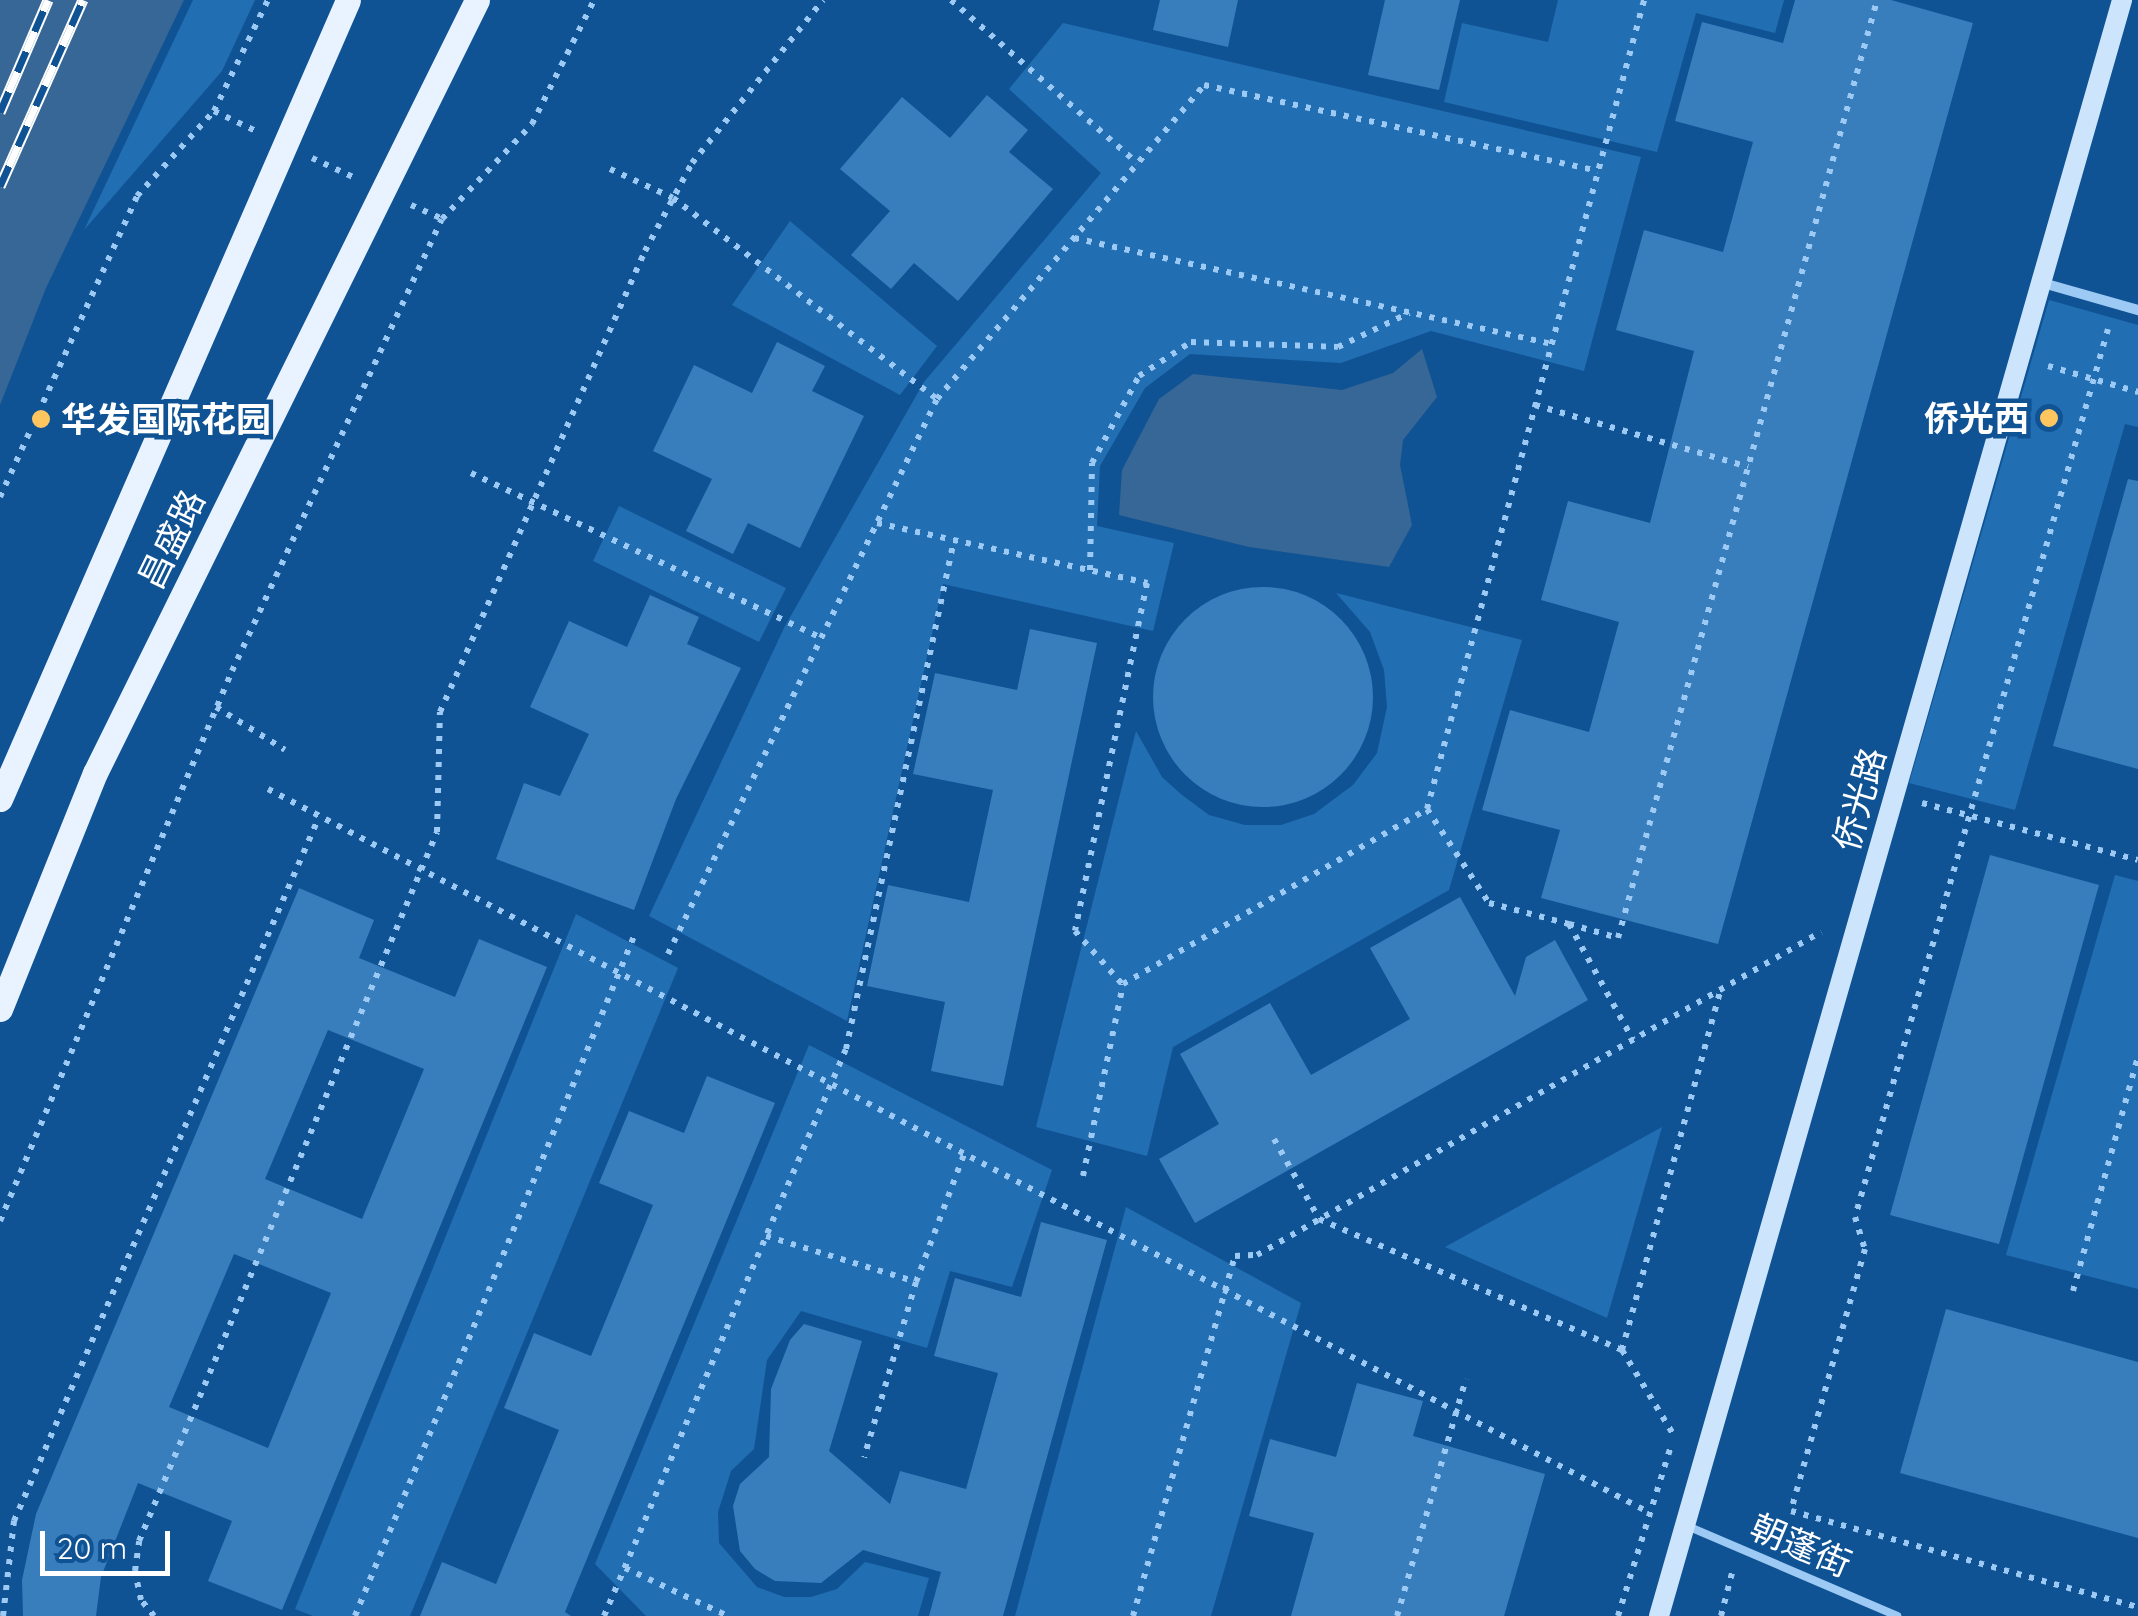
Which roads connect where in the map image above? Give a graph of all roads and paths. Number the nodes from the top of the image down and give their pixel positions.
1 (268, 0) edge
2 (348, 0) edge
3 (477, 0) edge
4 (594, 0) edge
5 (823, 0) edge
6 (951, 0) edge
7 (1644, 0) edge
8 (1877, 0) edge
9 (2122, 0) edge
10 (214, 110) junction
11 (285, 145) junction
12 (1137, 163) junction
13 (610, 169) dead end
14 (1598, 171) junction
15 (382, 191) junction
16 (673, 198) junction
17 (442, 220) junction
18 (1074, 238) junction
19 (2043, 283) junction
20 (2116, 304) junction
21 (2138, 310) edge
22 (1409, 312) junction
23 (1552, 344) junction
24 (2021, 359) junction
25 (2093, 380) junction
26 (2138, 392) edge
27 (937, 400) junction
28 (1536, 405) junction
29 (1748, 467) junction
30 (471, 473) dead end
31 (0, 497) edge
32 (534, 502) junction
33 (878, 523) junction
34 (954, 540) junction
35 (1090, 570) junction
36 (822, 638) junction
37 (216, 707) junction
38 (284, 750) dead end
39 (268, 789) dead end
40 (1894, 796) junction
41 (0, 799) edge
42 (1426, 809) junction
43 (1970, 816) junction
44 (319, 818) junction
45 (2138, 860) edge
46 (419, 872) junction
47 (1569, 924) junction
48 (1821, 932) dead end
49 (634, 936) dead end
50 (668, 954) dead end
51 (619, 974) junction
52 (1123, 984) junction
53 (1720, 990) junction
54 (0, 1009) edge
55 (1633, 1040) junction
56 (2138, 1056) edge
57 (2135, 1076) edge
58 (831, 1084) junction
59 (1274, 1139) dead end
60 (964, 1154) junction
61 (1083, 1176) dead end
62 (1319, 1219) junction
63 (0, 1221) edge
64 (766, 1236) junction
65 (916, 1282) junction
66 (1225, 1291) junction
67 (2074, 1291) dead end
68 (1622, 1350) junction
69 (1466, 1379) dead end
70 (1457, 1410) junction
71 (1675, 1437) dead end
72 (864, 1457) dead end
73 (1684, 1525) junction
74 (1738, 1548) junction
75 (625, 1568) junction
76 (2138, 1607) edge
77 (3, 1616) edge
78 (154, 1616) edge
79 (354, 1616) edge
80 (604, 1616) edge
81 (728, 1616) edge
82 (1133, 1616) edge
83 (1396, 1616) edge
84 (1659, 1616) edge
85 (1721, 1616) edge
86 (1897, 1616) edge

1 - 10 path
2 - 11 main road, 昌盛路
3 - 15 main road, 昌盛路
4 - 17 path
5 - 16 path
6 - 12 path
7 - 14 path
8 - 29 path
9 - 19 street, 侨光路
10 - 11 path
10 - 31 path
11 - 15 path
11 - 41 main road, 昌盛路
12 - 14 path
12 - 18 path
13 - 16 path
14 - 23 path
15 - 17 path
15 - 54 main road, 昌盛路
16 - 27 path
16 - 32 path
17 - 37 path
18 - 22 path
18 - 27 path
19 - 20 street
19 - 24 street, 侨光路
20 - 21 street
20 - 25 path
22 - 23 path
22 - 35 path
23 - 28 path
24 - 25 path
24 - 40 street, 侨光路
25 - 26 path
25 - 43 path
27 - 33 path
28 - 29 path
28 - 42 path
29 - 47 path
30 - 32 path
32 - 36 path
32 - 46 path
33 - 34 path
33 - 36 path
34 - 35 path
34 - 58 path
35 - 52 path
36 - 50 path
37 - 38 path
37 - 63 path
39 - 44 path
40 - 43 path
40 - 73 street, 侨光路
42 - 47 path
42 - 52 path
43 - 45 path
43 - 76 path
44 - 46 path
44 - 77 path
46 - 51 path
46 - 78 path
47 - 55 path
48 - 53 path
49 - 51 path
51 - 58 path
51 - 79 path
52 - 61 path
53 - 55 path
53 - 68 path
55 - 62 path
56 - 57 path
57 - 67 path
58 - 60 path
58 - 64 path
59 - 62 path
60 - 65 path
60 - 66 path
62 - 66 path
62 - 68 path
64 - 65 path
64 - 75 path
65 - 72 path
66 - 70 path
66 - 82 path
68 - 71 path
69 - 70 path
70 - 73 path
70 - 83 path
73 - 74 lane, 朝蓬街
73 - 84 street, 侨光路
74 - 85 path
74 - 86 lane, 朝蓬街
75 - 80 path
75 - 81 path

